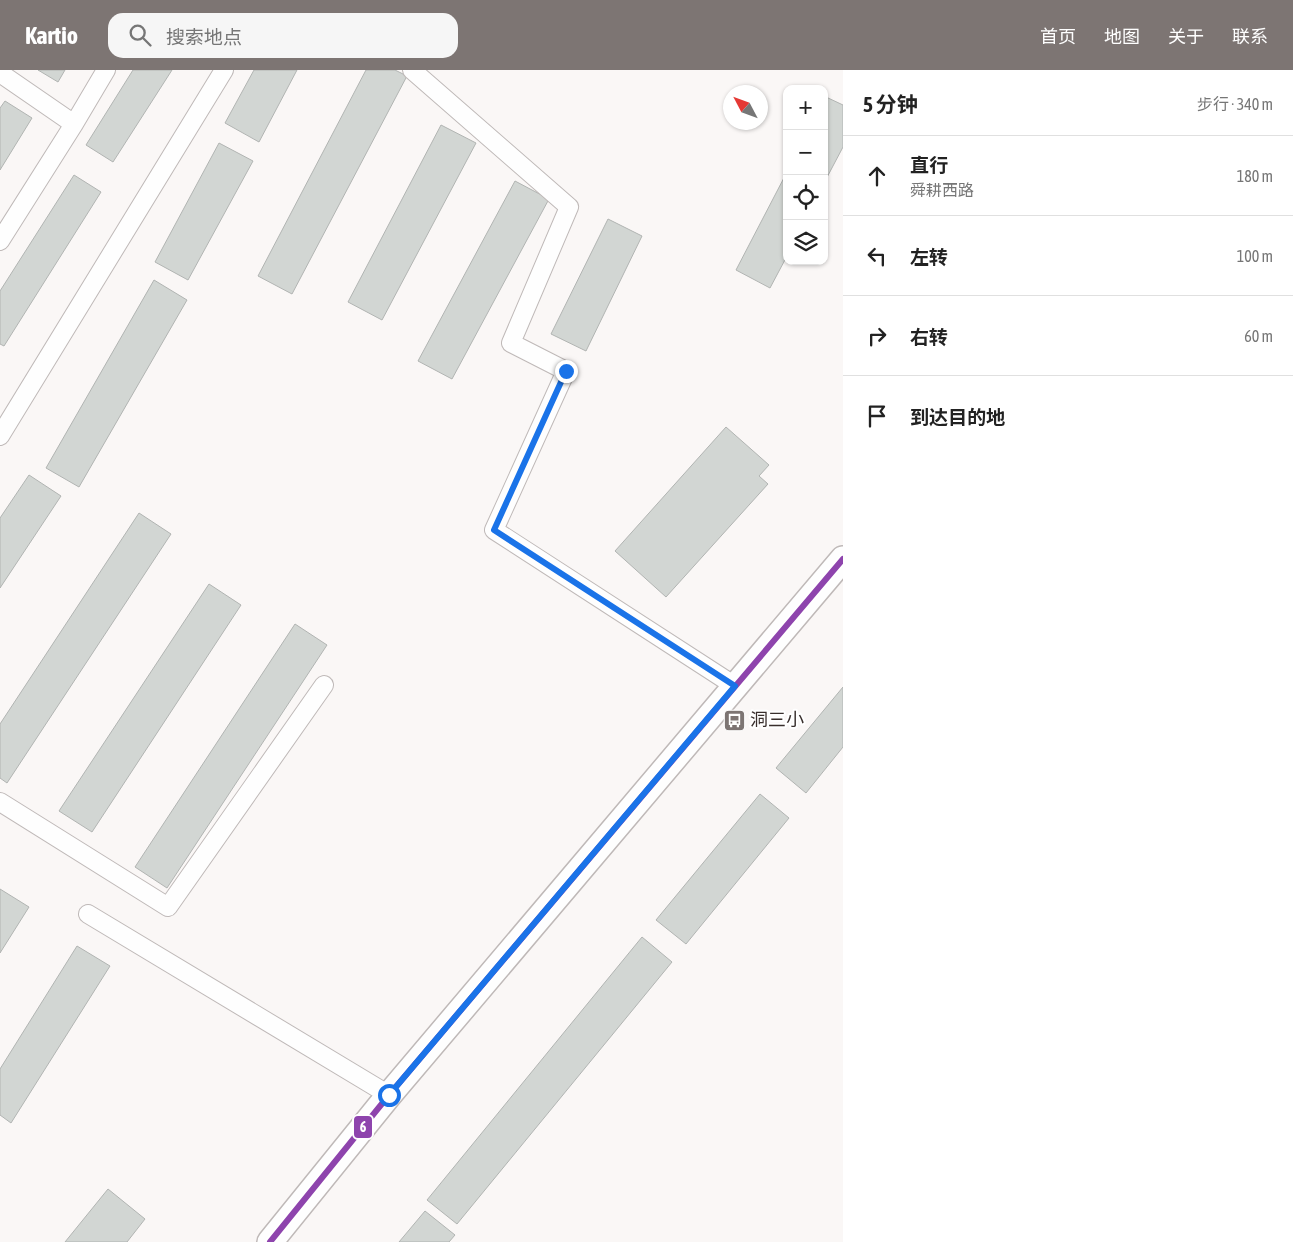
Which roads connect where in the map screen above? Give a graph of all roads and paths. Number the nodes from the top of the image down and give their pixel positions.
1 (106, 70) edge
2 (224, 70) edge
3 (412, 70) edge
4 (0, 73) edge
5 (74, 124) junction
6 (0, 241) edge
7 (0, 436) edge
8 (843, 559) edge
9 (324, 685) dead end
10 (735, 686) junction
11 (0, 802) edge
12 (88, 914) dead end
13 (389, 1095) junction
14 (270, 1242) edge

1 - 5 street
2 - 7 street
3 - 10 street
4 - 5 street
5 - 6 street
8 - 10 main road
9 - 11 street
10 - 13 main road
12 - 13 street
13 - 14 main road

